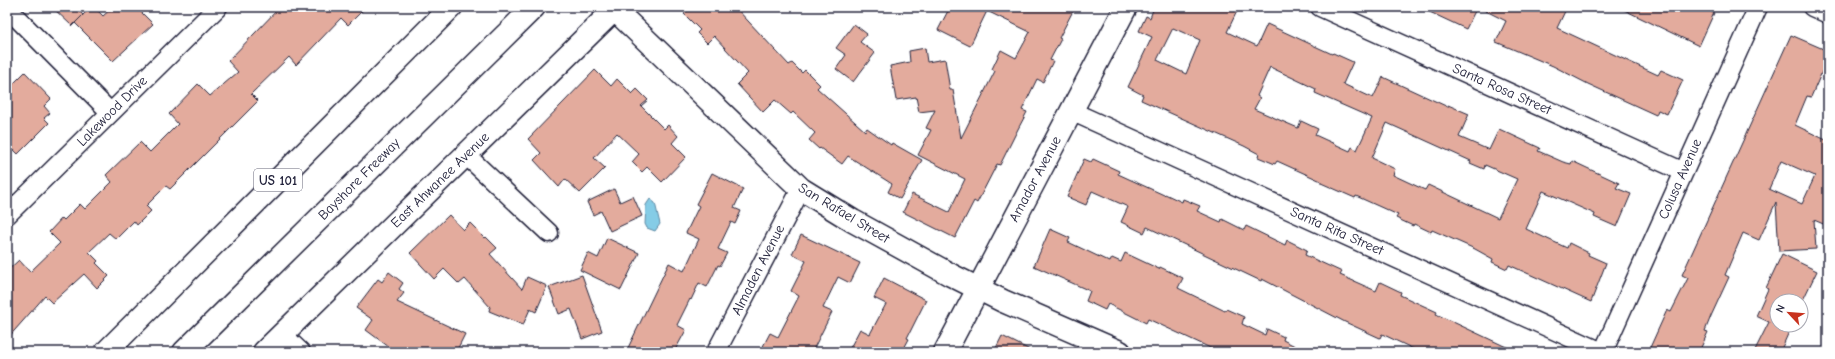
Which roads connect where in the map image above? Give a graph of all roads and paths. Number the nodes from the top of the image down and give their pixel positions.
1 (218, 7) edge
2 (451, 7) edge
3 (534, 7) edge
4 (1126, 7) edge
5 (1320, 7) edge
6 (1758, 7) edge
7 (1812, 7) edge
8 (7, 8) edge
9 (615, 8) edge
10 (1828, 14) edge
11 (1071, 111) junction
12 (110, 112) junction
13 (466, 155) junction
14 (1684, 172) junction
15 (800, 189) junction
16 (7, 215) edge
17 (549, 233) dead end
18 (978, 288) junction
19 (282, 334) junction
20 (106, 352) edge
21 (184, 352) edge
22 (264, 352) edge
23 (301, 352) edge
24 (716, 352) edge
25 (945, 352) edge
26 (1120, 352) edge
27 (1602, 352) edge

1 - 12 street, Lakewood Drive
2 - 20 main road, US 101
3 - 21 main road, Bayshore Freeway
4 - 11 main road, Amador Avenue
5 - 14 street, Santa Rosa Street
6 - 14 street, Colusa Avenue
7 - 10 street
8 - 12 street
9 - 13 main road, East Ahwanee Avenue
9 - 15 main road, San Rafael Street
11 - 18 main road, Amador Avenue
11 - 27 street, Santa Rita Street
12 - 16 street, Lakewood Drive
13 - 17 street
13 - 19 main road, East Ahwanee Avenue
14 - 27 street, Colusa Avenue
15 - 18 main road, San Rafael Street
15 - 24 street, Almaden Avenue
18 - 25 main road, Amador Avenue
18 - 26 main road, San Rafael Street
19 - 22 main road, East Ahwanee Avenue
19 - 23 street

